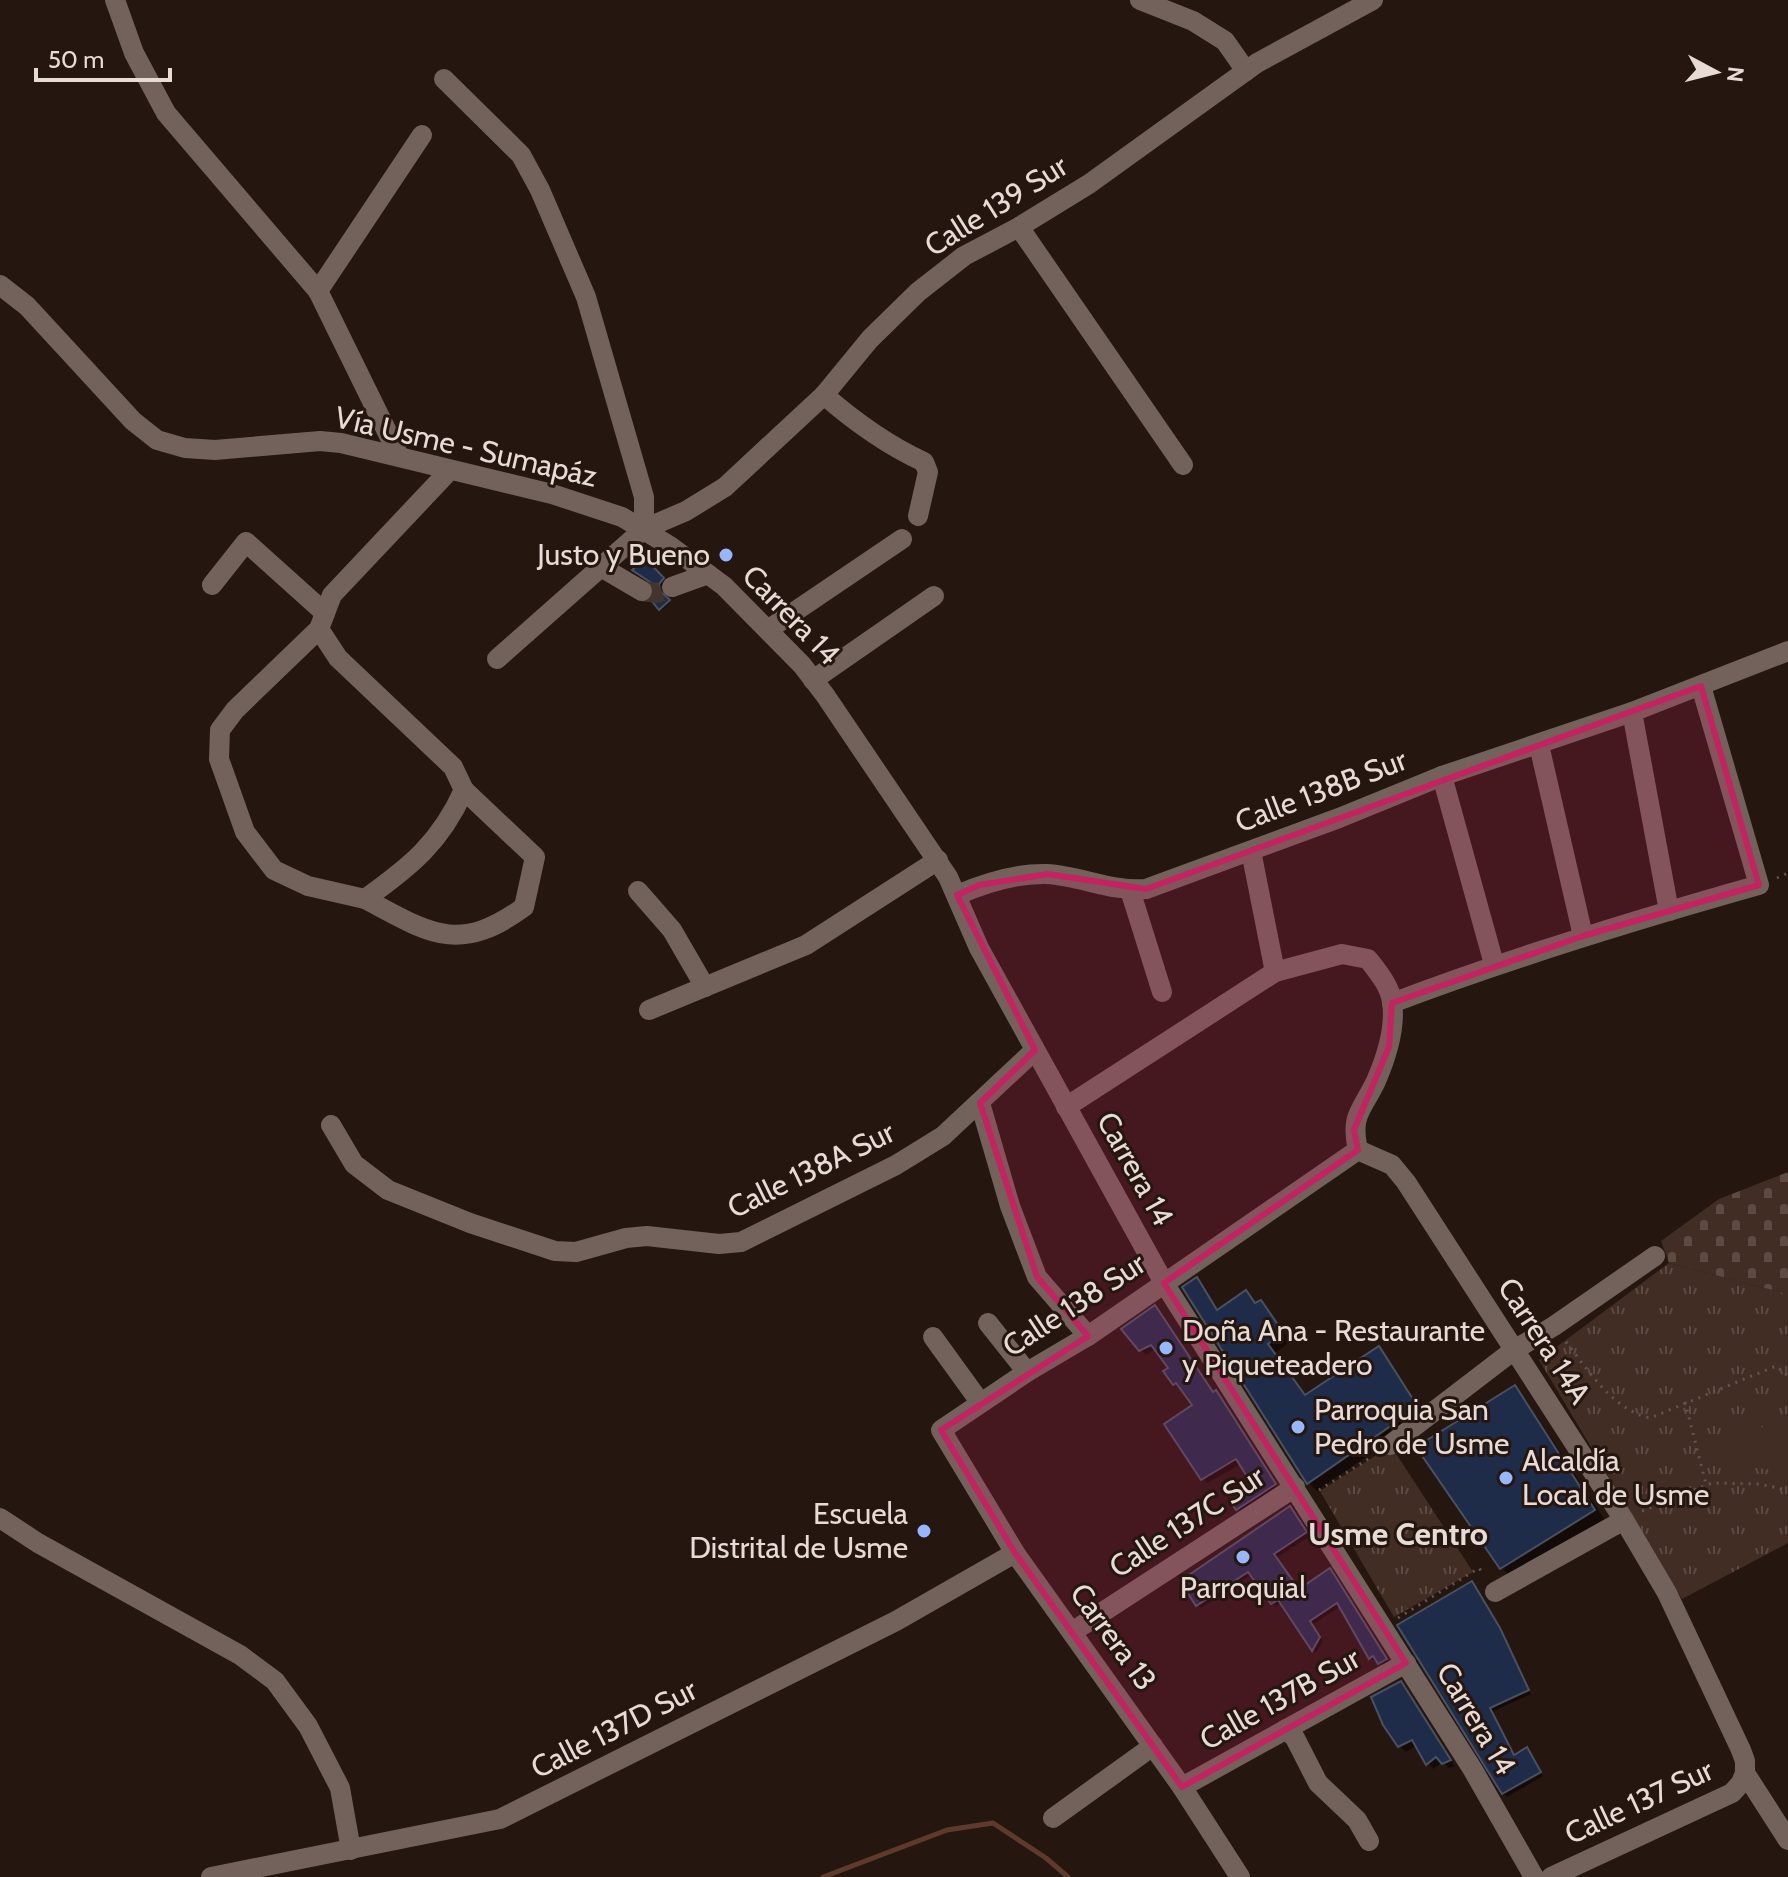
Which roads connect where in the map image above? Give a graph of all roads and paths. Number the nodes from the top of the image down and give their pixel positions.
1 (115, 0) edge
2 (1140, 0) edge
3 (1373, 0) edge
4 (1246, 71) junction
5 (444, 79) dead end
6 (422, 135) dead end
7 (1019, 227) junction
8 (0, 285) edge
9 (318, 291) junction
10 (824, 395) junction
11 (399, 456) junction
12 (1183, 465) dead end
13 (449, 471) junction
14 (918, 516) dead end
15 (644, 529) junction
16 (902, 539) dead end
17 (601, 567) junction
18 (708, 574) junction
19 (212, 585) dead end
20 (672, 587) tunnel mouth
21 (642, 591) tunnel mouth
22 (934, 596) dead end
23 (322, 621) junction
24 (769, 629) junction
25 (1788, 651) edge
26 (497, 659) dead end
27 (813, 680) junction
28 (1701, 686) junction
29 (1632, 712) junction
30 (1539, 745) junction
31 (1442, 776) junction
32 (464, 790) junction
33 (1251, 851) junction
34 (938, 860) junction
35 (1130, 890) junction
36 (638, 891) dead end
37 (957, 895) junction
38 (365, 899) junction
39 (1669, 911) junction
40 (1583, 936) junction
41 (1494, 964) junction
42 (1275, 972) junction
43 (705, 987) junction
44 (1162, 992) dead end
45 (1392, 1003) junction
46 (649, 1010) dead end
47 (1035, 1050) junction
48 (980, 1103) junction
49 (1066, 1107) junction
50 (331, 1125) dead end
51 (1358, 1150) junction
52 (1655, 1256) dead end
53 (1164, 1283) junction
54 (988, 1323) dead end
55 (1554, 1326) junction
56 (1088, 1336) junction
57 (933, 1337) dead end
58 (1514, 1350) junction
59 (1027, 1372) junction
60 (1788, 1376) edge
61 (980, 1402) junction
62 (1685, 1402) junction
63 (941, 1430) joint
64 (1390, 1445) joint
65 (1706, 1485) junction
66 (1788, 1490) edge
67 (1299, 1494) junction
68 (0, 1518) edge
69 (1624, 1520) junction
70 (1015, 1553) junction
71 (1495, 1592) joint
72 (1384, 1627) junction
73 (1072, 1632) junction
74 (1406, 1663) junction
75 (1286, 1729) junction
76 (1153, 1746) junction
77 (1745, 1773) junction
78 (1182, 1787) junction
79 (1053, 1818) dead end
80 (1788, 1840) edge
81 (1369, 1841) dead end
82 (351, 1850) junction
83 (211, 1877) edge
84 (1240, 1877) edge
85 (1534, 1877) edge
86 (1551, 1877) edge

1 - 9 street
2 - 4 street
3 - 4 street, Calle 139 Sur
4 - 7 street, Calle 139 Sur
5 - 15 street
6 - 9 street
7 - 10 street, Calle 139 Sur
7 - 12 street
8 - 11 street, Vía Usme - Sumapáz
9 - 11 street
10 - 14 street
10 - 15 street, Calle 139 Sur
11 - 13 street, Vía Usme - Sumapáz
13 - 15 street, Vía Usme - Sumapáz
13 - 23 street
15 - 17 street, Calle 139 Sur
15 - 18 street, Carrera 14
16 - 24 street
17 - 21 street
17 - 26 street, Calle 139 Sur
18 - 20 street
18 - 24 street, Carrera 14
19 - 23 street
22 - 27 street
23 - 32 street
23 - 38 street
24 - 27 street, Carrera 14
25 - 28 street, Calle 138B Sur
27 - 34 street, Carrera 14
28 - 29 street, Calle 138B Sur
28 - 39 street
29 - 30 street, Calle 138B Sur
29 - 39 street
30 - 31 street, Calle 138B Sur
30 - 40 street
31 - 33 street, Calle 138B Sur
31 - 41 street
32 - 38 street
32 - 38 street
33 - 35 street, Calle 138B Sur
33 - 42 street
34 - 37 street, Carrera 14
34 - 43 street
35 - 37 street, Calle 138B Sur
35 - 44 street
36 - 43 street
37 - 47 street, Carrera 14
39 - 40 street
40 - 41 street
41 - 45 street
42 - 45 street
42 - 49 street
43 - 46 street
45 - 51 street
47 - 48 street, Calle 138A Sur
47 - 49 street, Carrera 14
48 - 50 street, Calle 138A Sur
48 - 56 street
49 - 53 street, Carrera 14
51 - 53 street, Calle 138 Sur
51 - 58 street, Carrera 14A
52 - 55 street
53 - 56 street, Calle 138 Sur
53 - 67 street, Carrera 14
54 - 59 street
55 - 58 street
55 - 62 path
56 - 59 street, Calle 138 Sur
57 - 61 street
58 - 64 street
58 - 69 street, Carrera 14A
59 - 61 street, Calle 138 Sur
60 - 62 path
61 - 63 street, Calle 138 Sur
62 - 65 path
63 - 70 street, Carrera 13
64 - 67 path
65 - 66 path
65 - 69 path
67 - 72 street, Carrera 14
67 - 73 street, Calle 137C Sur
68 - 82 street
69 - 71 street
69 - 77 street, Carrera 14A
70 - 73 street, Carrera 13
70 - 82 street, Calle 137D Sur
71 - 72 path, Calle 137B Sur
72 - 74 street, Carrera 14
73 - 76 street, Carrera 13
74 - 75 street, Calle 137B Sur
74 - 85 street, Carrera 14
75 - 78 street, Calle 137B Sur
75 - 81 street
76 - 78 street, Carrera 13
76 - 79 street
77 - 80 street, Carrera 14A
77 - 86 street, Calle 137 Sur
78 - 84 street, Carrera 13
82 - 83 street, Calle 137D Sur

